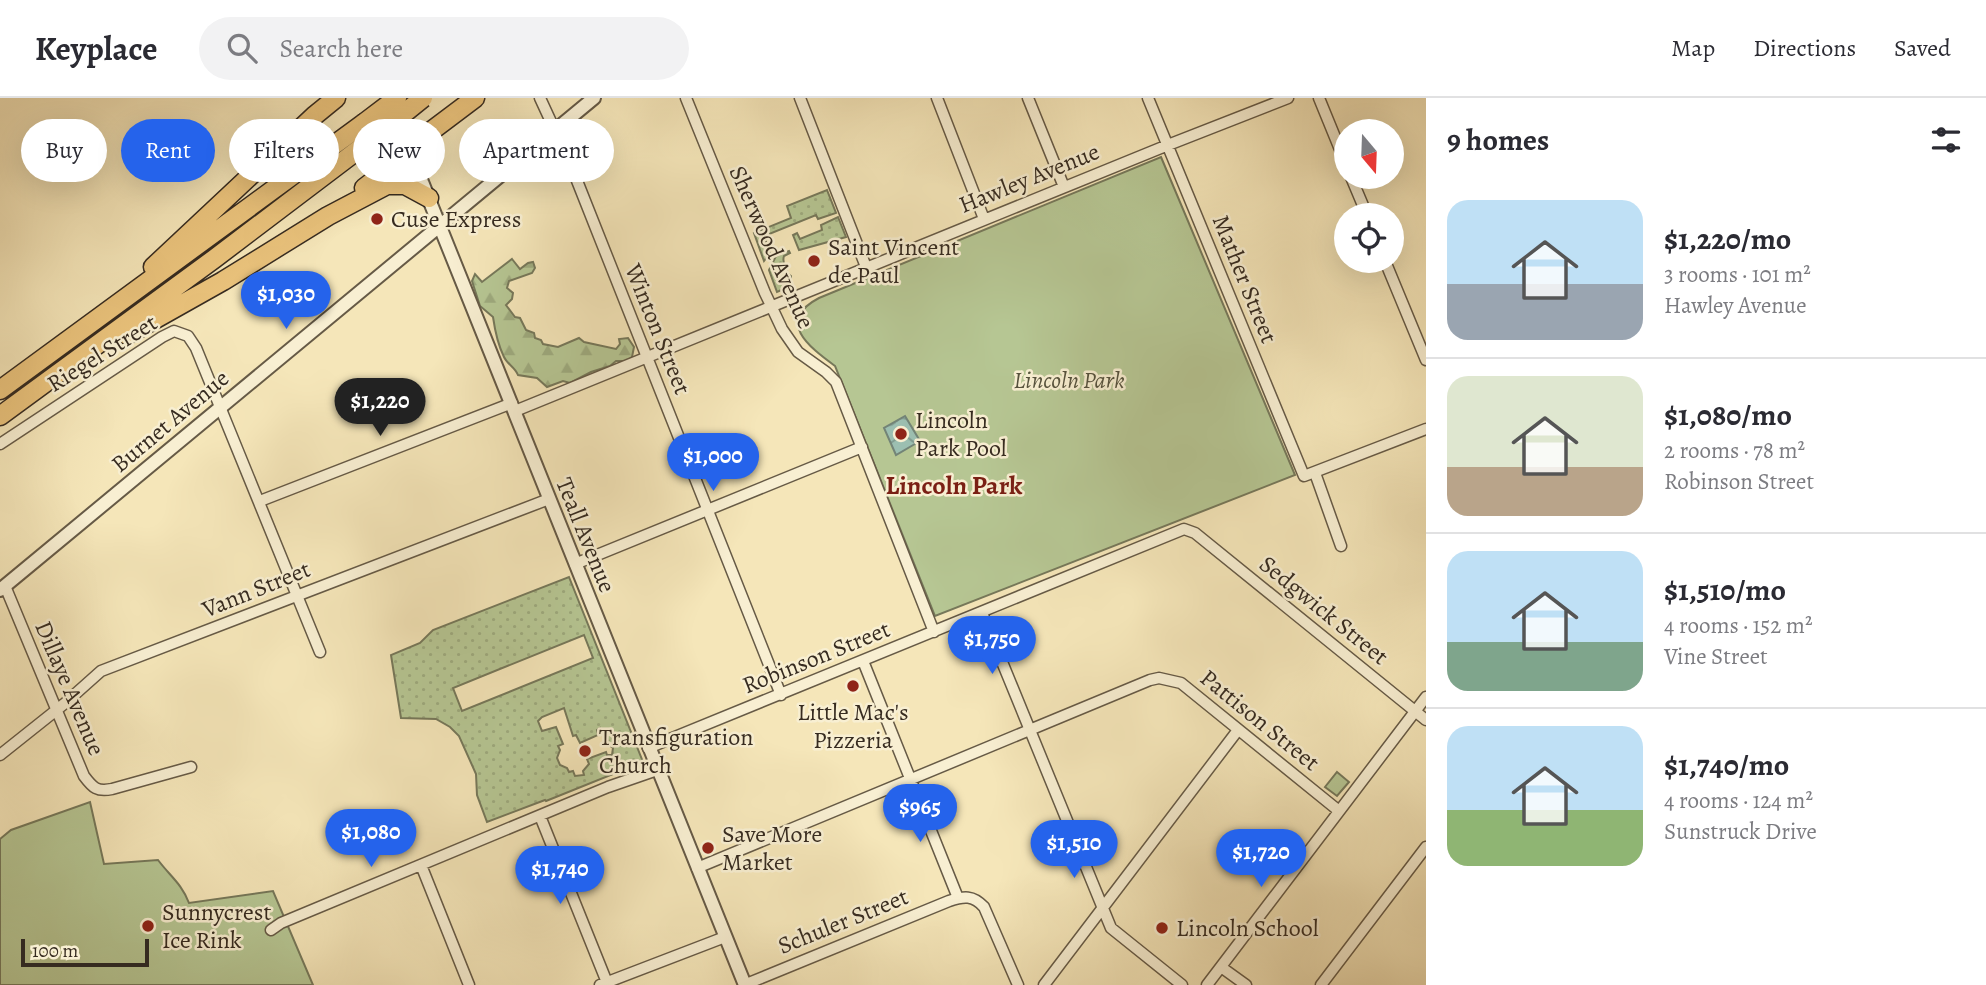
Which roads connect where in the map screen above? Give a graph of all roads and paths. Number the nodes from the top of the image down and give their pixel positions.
1 (336, 98) edge
2 (396, 98) edge
3 (423, 98) edge
4 (475, 98) edge
5 (540, 98) edge
6 (594, 98) edge
7 (686, 98) edge
8 (800, 98) edge
9 (937, 98) edge
10 (1028, 98) edge
11 (1148, 98) edge
12 (1288, 98) edge
13 (1319, 98) edge
14 (379, 119) edge
15 (389, 119) edge
16 (402, 119) edge
17 (550, 119) edge
18 (568, 119) edge
19 (445, 121) edge
20 (1334, 135) edge
21 (353, 142) edge
22 (353, 145) edge
23 (1168, 145) junction
24 (372, 182) edge
25 (423, 182) edge
26 (492, 182) edge
27 (576, 182) edge
28 (1064, 187) junction
29 (429, 198) junction
30 (328, 216) junction
31 (984, 219) junction
32 (440, 225) junction
33 (866, 267) junction
34 (1390, 273) edge
35 (771, 306) junction
36 (72, 337) junction
37 (646, 358) junction
38 (1426, 360) edge
39 (62, 371) junction
40 (0, 390) edge
41 (221, 405) junction
42 (513, 407) junction
43 (0, 416) edge
44 (1426, 429) edge
45 (0, 444) edge
46 (862, 447) junction
47 (1309, 474) junction
48 (549, 499) junction
49 (260, 501) junction
50 (708, 511) junction
51 (1195, 533) joint
52 (1342, 546) dead end
53 (575, 564) junction
54 (2, 588) edge
55 (297, 595) junction
56 (982, 612) junction
57 (934, 632) junction
58 (320, 652) dead end
59 (863, 661) junction
60 (781, 695) junction
61 (1426, 697) edge
62 (56, 710) junction
63 (1415, 712) junction
64 (1426, 720) edge
65 (1030, 728) junction
66 (1238, 730) junction
67 (648, 748) junction
68 (0, 755) edge
69 (191, 767) dead end
70 (657, 770) junction
71 (910, 778) junction
72 (1339, 811) junction
73 (540, 816) junction
74 (1426, 846) edge
75 (421, 865) junction
76 (697, 868) junction
77 (958, 898) junction
78 (1103, 910) junction
79 (271, 930) dead end
80 (725, 937) junction
81 (1221, 967) junction
82 (605, 984) edge
83 (470, 985) edge
84 (745, 985) edge
85 (1018, 985) edge
86 (1044, 985) edge
87 (1182, 985) edge
88 (1207, 985) edge
89 (1246, 985) edge
90 (1321, 985) edge

1 - 36 highway
2 - 14 highway, bridge
2 - 16 street, Teall Avenue
3 - 15 highway, bridge
4 - 19 highway
5 - 17 street, Winton Street
6 - 18 street, Burnet Avenue
7 - 35 street, Sherwood Avenue
8 - 33 street
9 - 31 street
10 - 28 street
11 - 23 street, Mather Street
12 - 23 street, Hawley Avenue
13 - 20 street
21 - 36 highway
22 - 39 highway
23 - 28 street, Hawley Avenue
23 - 47 street, Mather Street
24 - 30 highway
25 - 29 street, Teall Avenue
26 - 32 street, Burnet Avenue
27 - 37 street, Winton Street
28 - 31 street, Hawley Avenue
29 - 30 highway
29 - 32 street, Teall Avenue
30 - 39 highway
31 - 33 street, Hawley Avenue
32 - 41 street, Burnet Avenue
32 - 42 street, Teall Avenue
33 - 35 street, Hawley Avenue
34 - 38 street
35 - 37 street, Hawley Avenue
35 - 46 street, Sherwood Avenue
36 - 40 highway
37 - 42 street, Hawley Avenue
37 - 50 street, Winton Street
39 - 43 highway
41 - 45 street, Riegel Street
41 - 49 street
41 - 54 street, Burnet Avenue
42 - 48 street, Teall Avenue
42 - 49 street, Hawley Avenue
44 - 47 street
46 - 50 street
46 - 57 street, Sherwood Avenue
47 - 52 street, Mather Street
48 - 53 street, Teall Avenue
48 - 55 street, Vann Street
49 - 55 street
50 - 53 street
50 - 60 street, Winton Street
51 - 56 street, Robinson Street
51 - 63 street, Sedgwick Street
53 - 67 street, Teall Avenue
54 - 62 street, Dillaye Avenue
55 - 58 street
55 - 62 street, Vann Street
56 - 57 street, Robinson Street
56 - 65 street
57 - 59 street, Robinson Street
59 - 60 street, Robinson Street
59 - 71 street
60 - 67 street, Robinson Street
61 - 63 street
62 - 68 street, Vann Street
62 - 69 street, Dillaye Avenue
63 - 64 street, Sedgwick Street
63 - 72 street
65 - 66 street, Pattison Street
65 - 71 street, Pattison Street
65 - 78 street
66 - 72 street, Pattison Street
66 - 78 street
67 - 70 street, Teall Avenue
70 - 73 street
70 - 76 street, Teall Avenue
71 - 76 street, Pattison Street
71 - 77 street
72 - 81 street
73 - 75 street
73 - 82 street
74 - 90 street
75 - 79 street
75 - 83 street
76 - 80 street, Teall Avenue
77 - 84 street, Schuler Street
77 - 85 street
78 - 86 street
78 - 87 street
80 - 82 street
80 - 84 street, Teall Avenue
81 - 88 street
81 - 89 street

